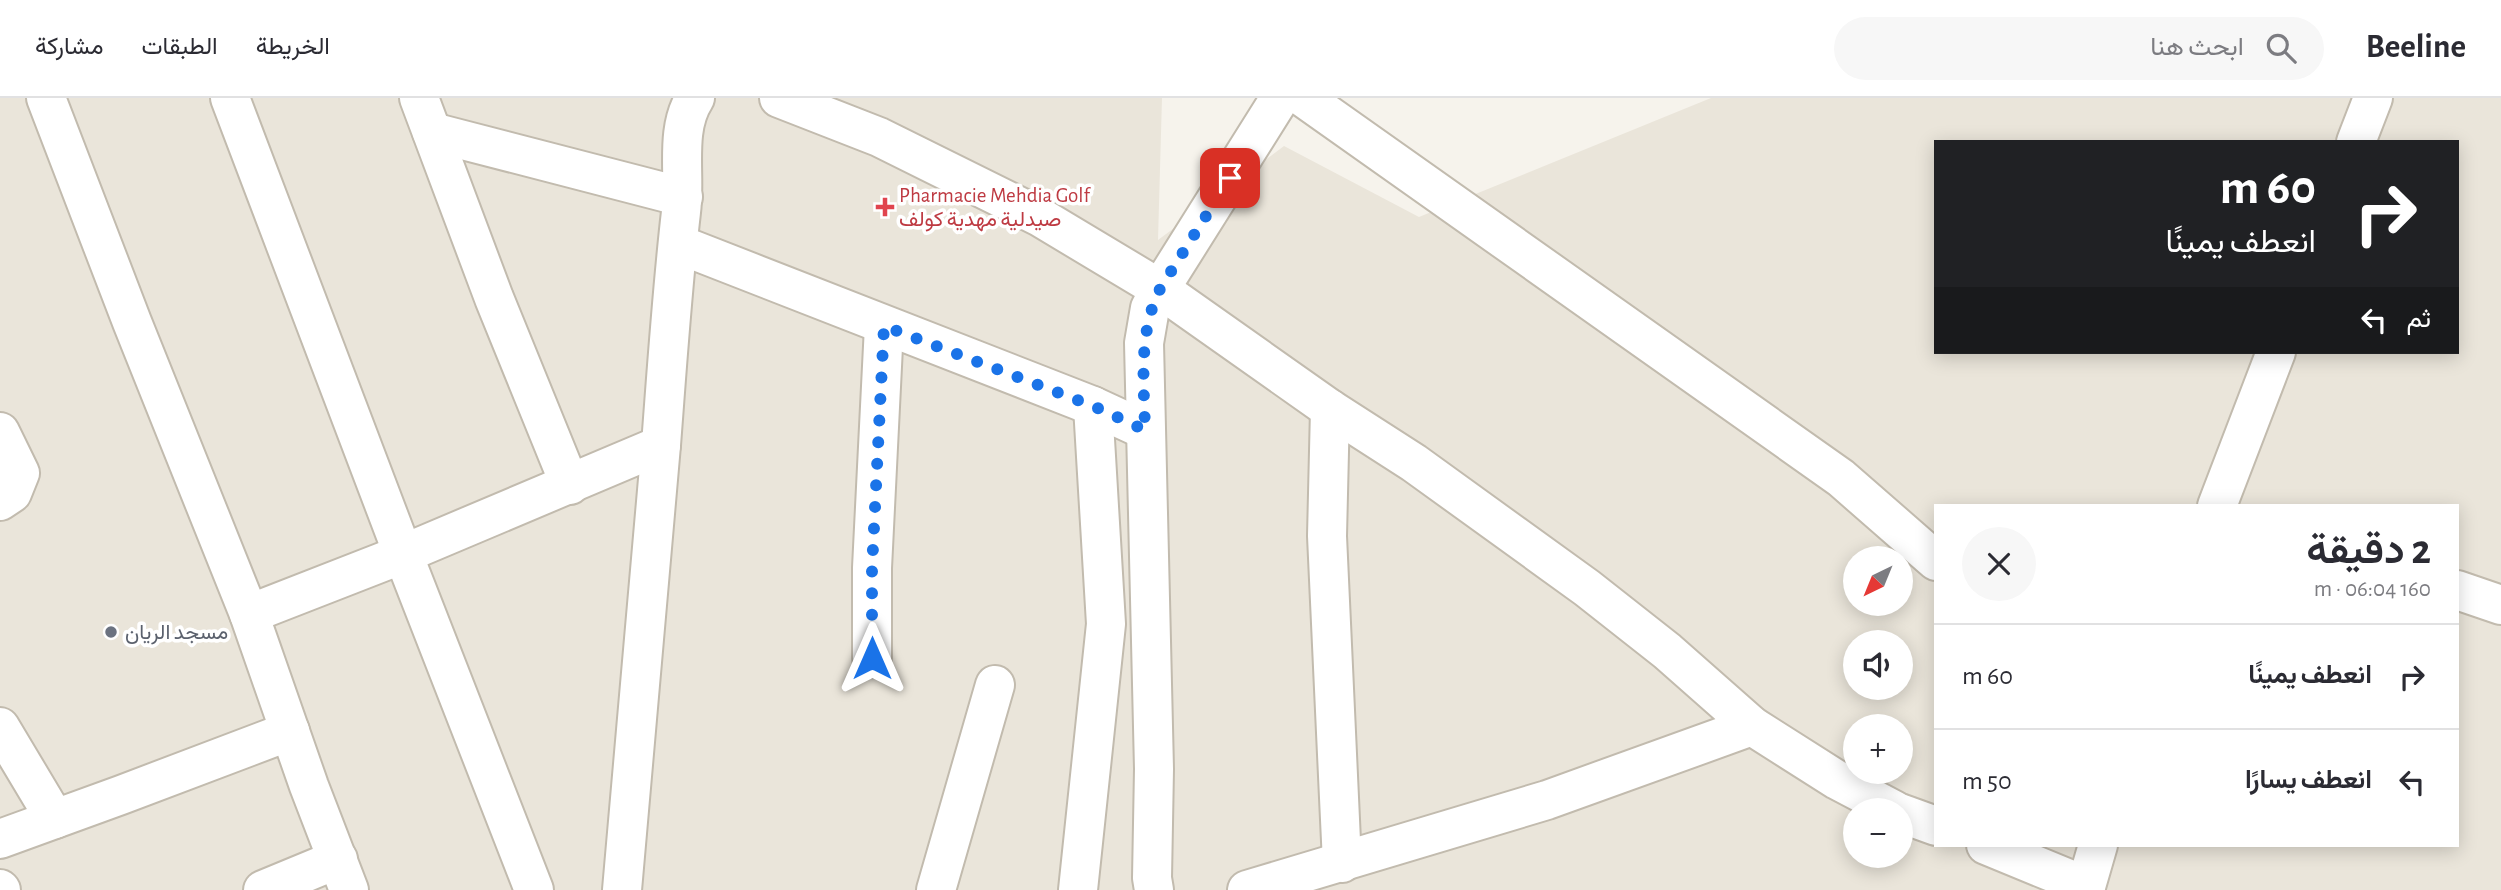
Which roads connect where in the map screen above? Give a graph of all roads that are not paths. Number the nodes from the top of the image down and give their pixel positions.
1 (46, 98) edge
2 (230, 98) edge
3 (695, 98) edge
4 (779, 98) edge
5 (1280, 98) edge
6 (1304, 98) edge
7 (2373, 98) edge
8 (426, 115) edge
9 (2357, 140) edge
10 (683, 197) junction
11 (678, 244) junction
12 (1160, 289) junction
13 (884, 326) junction
14 (2275, 354) edge
15 (1093, 406) junction
16 (1330, 409) junction
17 (1145, 430) junction
18 (0, 432) edge
19 (661, 445) junction
20 (569, 485) junction
21 (0, 501) edge
22 (2219, 504) edge
23 (403, 554) junction
24 (1934, 559) edge
25 (2459, 591) edge
26 (2501, 606) edge
27 (249, 614) junction
28 (872, 658) dead end
29 (995, 685) dead end
30 (1752, 726) junction
31 (0, 727) edge
32 (290, 731) junction
33 (1871, 798) edge
34 (1913, 818) edge
35 (55, 819) junction
36 (1934, 825) edge
37 (0, 839) edge
38 (1991, 847) edge
39 (2097, 847) edge
40 (1342, 863) junction
41 (343, 875) edge
42 (2086, 888) edge
43 (263, 890) edge
44 (534, 890) edge
45 (622, 890) edge
46 (936, 890) edge
47 (1078, 890) edge
48 (1154, 890) edge
49 (1247, 890) edge

1 - 27 street
2 - 23 street
3 - 10 street
4 - 12 street
5 - 12 street
6 - 24 street
7 - 9 street
8 - 10 street
8 - 20 street
10 - 11 street
11 - 13 street
11 - 19 street
12 - 16 street
12 - 17 street
13 - 15 street
13 - 28 street
14 - 22 street
15 - 17 street
15 - 47 street
16 - 30 street
16 - 40 street
17 - 48 street
18 - 21 street
19 - 20 street
19 - 45 street
20 - 23 street
23 - 27 street
23 - 44 street
25 - 26 street
27 - 32 street
29 - 46 street
30 - 33 street
30 - 40 street
31 - 35 street
32 - 35 street
32 - 41 street
34 - 36 street
35 - 37 street
38 - 42 street
39 - 42 street
40 - 49 street
41 - 43 street

